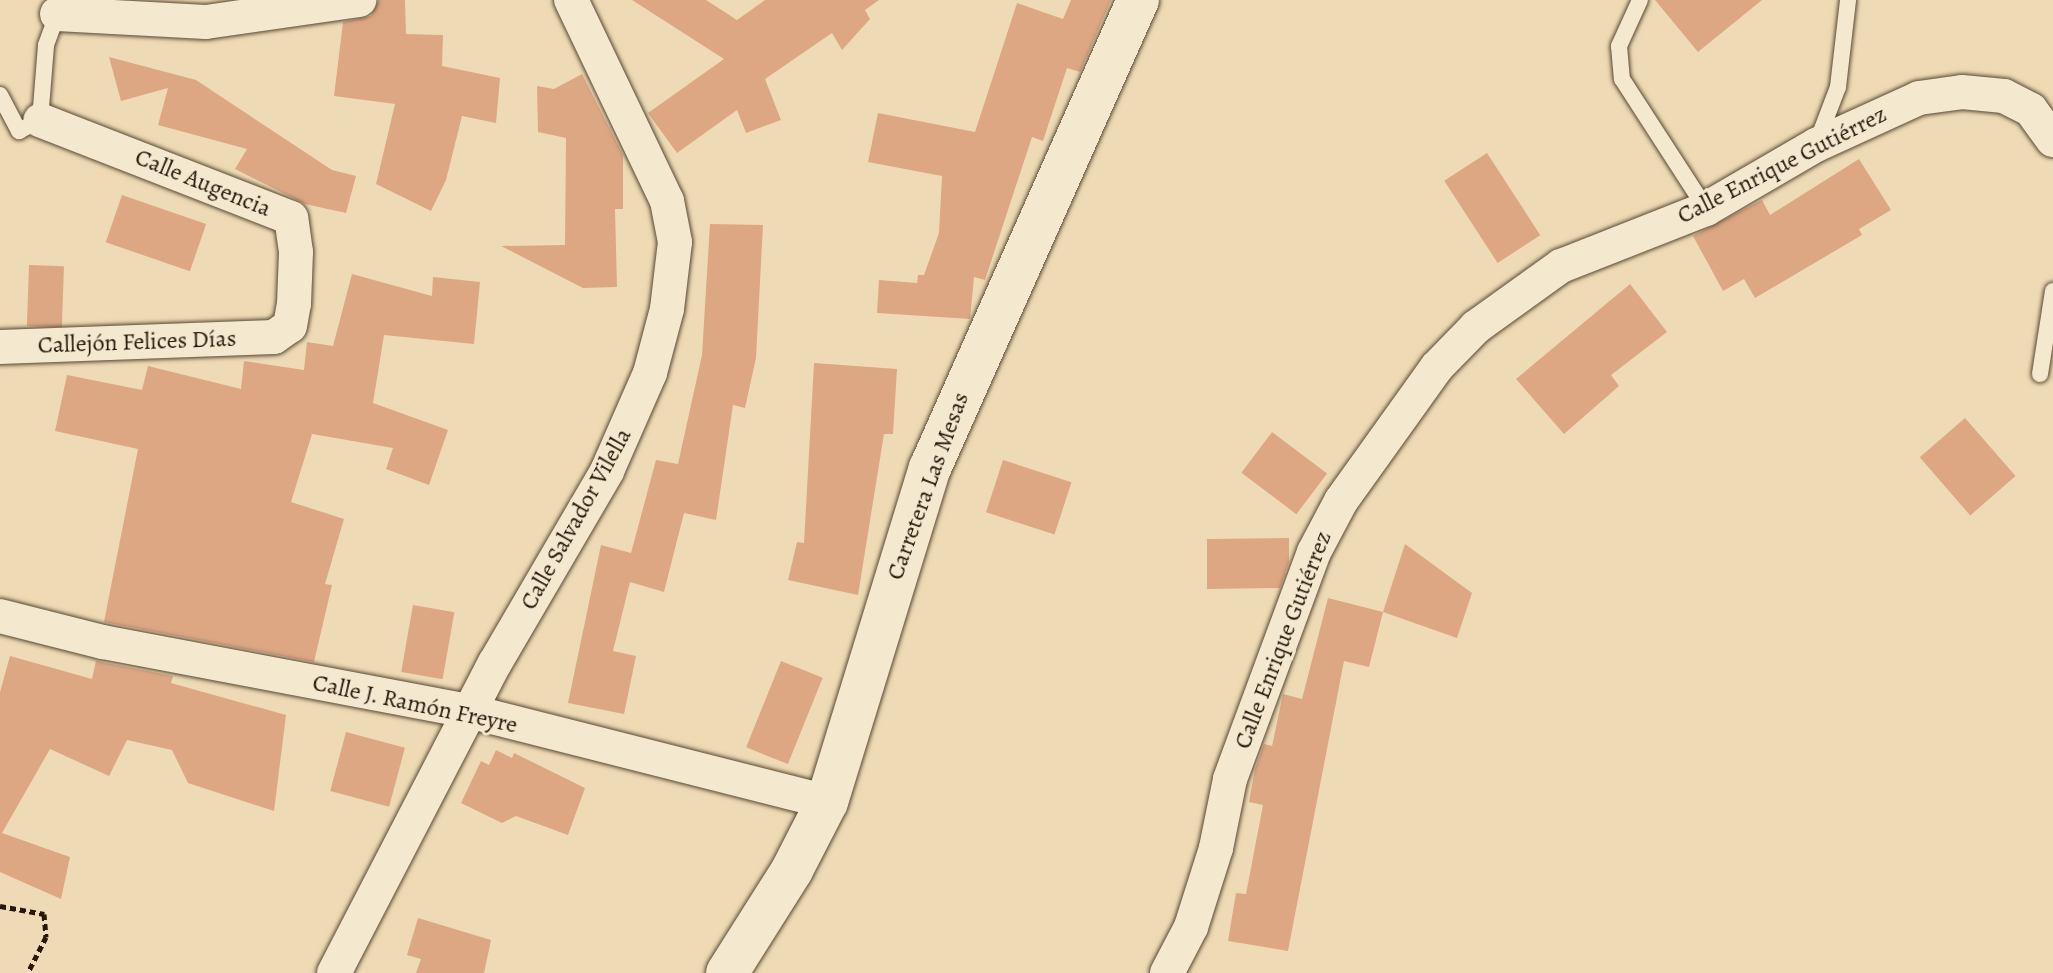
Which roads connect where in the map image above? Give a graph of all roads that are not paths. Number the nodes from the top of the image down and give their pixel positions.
1 (358, 0) edge
2 (571, 0) edge
3 (1138, 0) edge
4 (1640, 0) edge
5 (1848, 0) edge
6 (57, 14) joint
7 (0, 95) edge
8 (29, 126) junction
9 (2053, 140) edge
10 (1816, 145) junction
11 (1706, 209) junction
12 (2053, 291) edge
13 (274, 337) joint
14 (0, 347) edge
15 (2040, 374) dead end
16 (0, 616) edge
17 (472, 712) junction
18 (827, 802) junction
19 (334, 973) edge
20 (727, 973) edge
21 (1167, 973) edge

1 - 6 street
2 - 17 street, Calle Salvador Vilella
3 - 18 street, Carretera Las Mesas
4 - 11 lane
5 - 10 lane
6 - 8 lane
7 - 8 lane
8 - 13 street, Calle Augencia
9 - 10 street, Calle Enrique Gutiérrez
10 - 11 street, Calle Enrique Gutiérrez
11 - 21 street, Calle Enrique Gutiérrez
12 - 15 lane
13 - 14 street, Callejón Felices Días
16 - 17 street, Calle J. Ramón Freyre
17 - 18 street, Calle J. Ramón Freyre
17 - 19 street, Calle Salvador Vilella
18 - 20 street, Carretera Las Mesas

